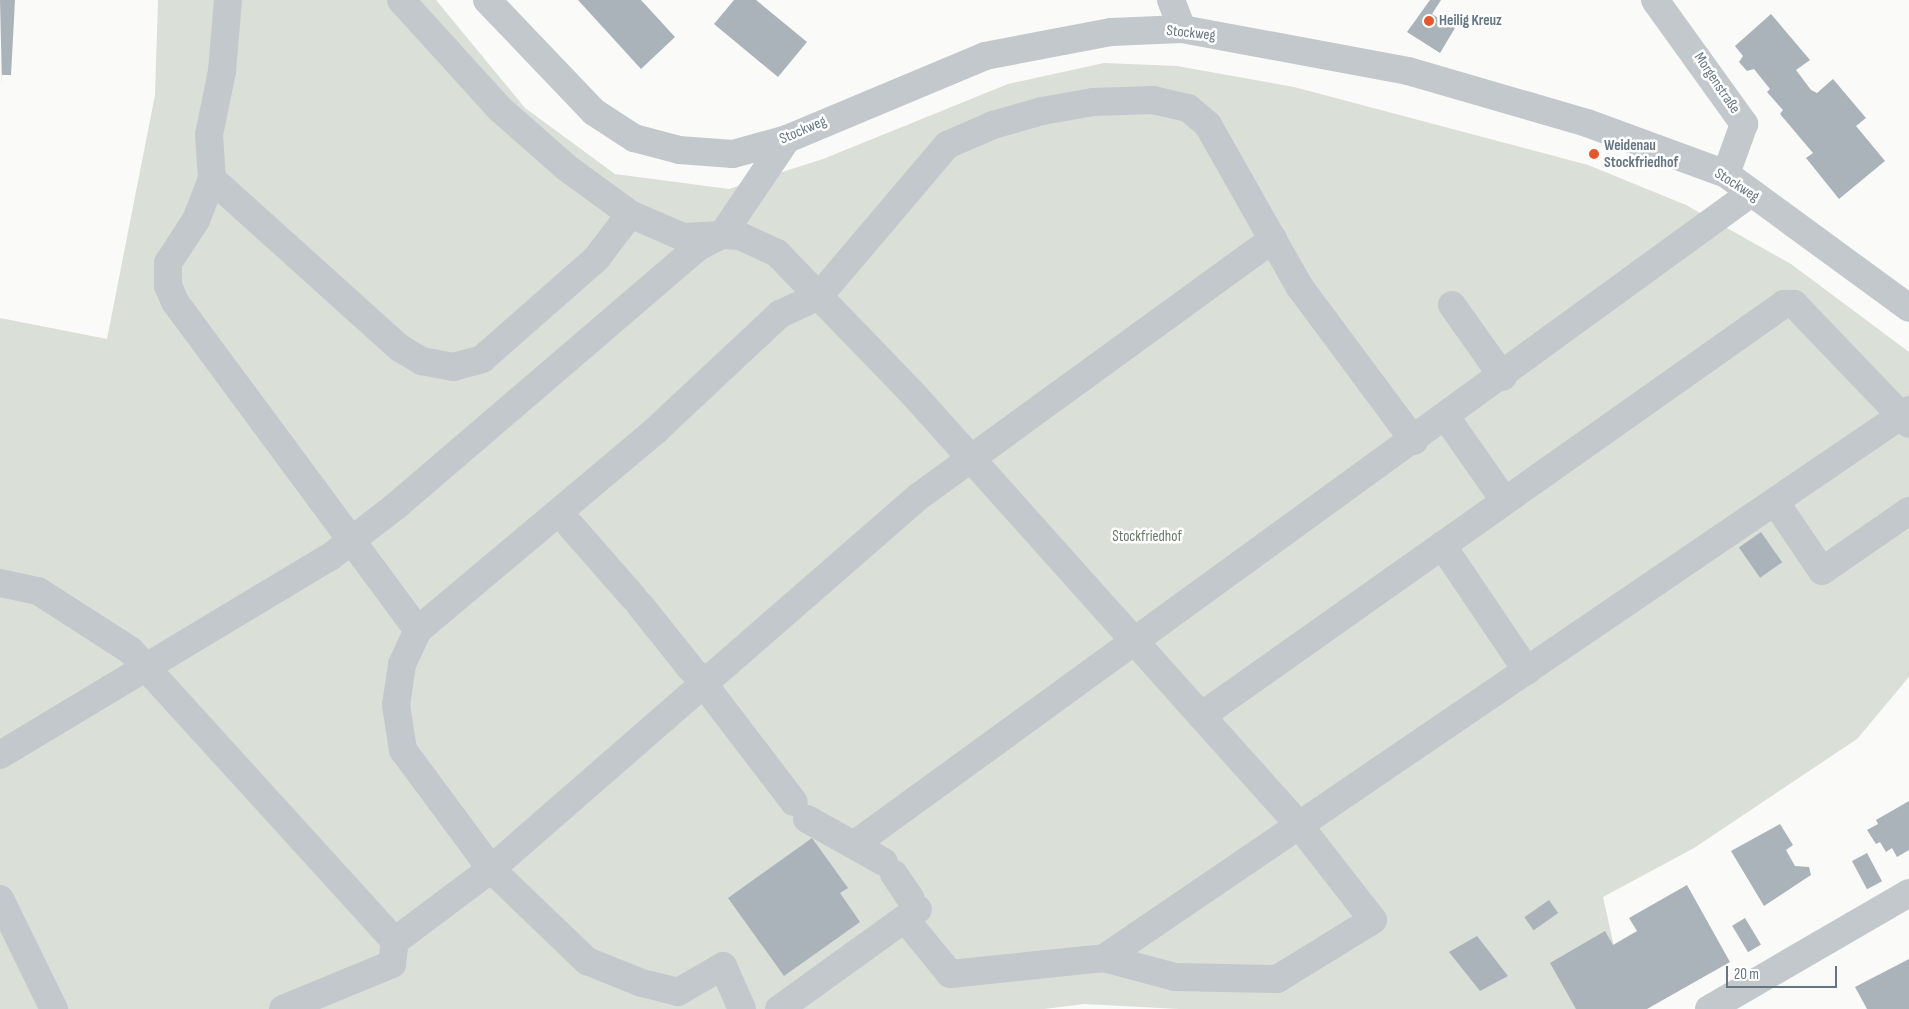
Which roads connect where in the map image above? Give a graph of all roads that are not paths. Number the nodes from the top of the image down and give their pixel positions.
1 (228, 0) edge
2 (401, 0) edge
3 (487, 0) edge
4 (1171, 0) edge
5 (1655, 0) edge
6 (1182, 29) junction
7 (787, 139) junction
8 (1726, 174) junction
9 (212, 179) junction
10 (1751, 193) junction
11 (630, 214) junction
12 (722, 235) junction
13 (1272, 239) junction
14 (819, 296) junction
15 (1452, 305) dead end
16 (1909, 308) edge
17 (1503, 377) junction
18 (1907, 416) edge
19 (1446, 417) junction
20 (1414, 441) junction
21 (971, 458) junction
22 (1504, 500) junction
23 (1776, 502) junction
24 (1909, 511) edge
25 (570, 525) dead end
26 (350, 541) junction
27 (1442, 545) junction
28 (0, 583) edge
29 (418, 630) junction
30 (1135, 642) junction
31 (148, 670) junction
32 (1527, 671) junction
33 (697, 675) junction
34 (1201, 716) junction
35 (0, 755) edge
36 (1299, 825) junction
37 (856, 844) junction
38 (491, 869) junction
39 (1909, 893) edge
40 (0, 899) edge
41 (911, 909) junction
42 (395, 940) junction
43 (1104, 958) junction
44 (54, 1009) edge
45 (283, 1009) edge
46 (742, 1009) edge
47 (779, 1009) edge
48 (1709, 1009) edge

1 - 9 street
2 - 11 street
3 - 7 street, Stockweg
4 - 6 street
5 - 8 street, Morgenstraße
6 - 7 street, Stockweg
6 - 8 street, Stockweg
7 - 12 street
8 - 10 street, Stockweg
9 - 11 street
9 - 26 street
10 - 16 street, Stockweg
10 - 17 street
11 - 12 street
12 - 14 street
12 - 26 street
13 - 14 street
13 - 20 street
13 - 21 street
14 - 21 street
14 - 29 street
15 - 17 street
17 - 19 street
18 - 22 street
18 - 23 street
19 - 20 street
19 - 22 street
20 - 30 street
21 - 30 street
21 - 33 street
22 - 27 street
23 - 24 street
23 - 32 street
25 - 33 street
26 - 29 street
26 - 31 street
27 - 32 street
27 - 34 street
28 - 31 street
29 - 38 street
30 - 34 street
30 - 37 street
31 - 35 street
31 - 42 street
32 - 36 street
33 - 37 street
33 - 38 street
34 - 36 street
36 - 43 street
36 - 43 street
37 - 41 street
38 - 42 street
38 - 46 street
39 - 48 street
40 - 44 street
41 - 43 street
41 - 47 street
42 - 45 street

